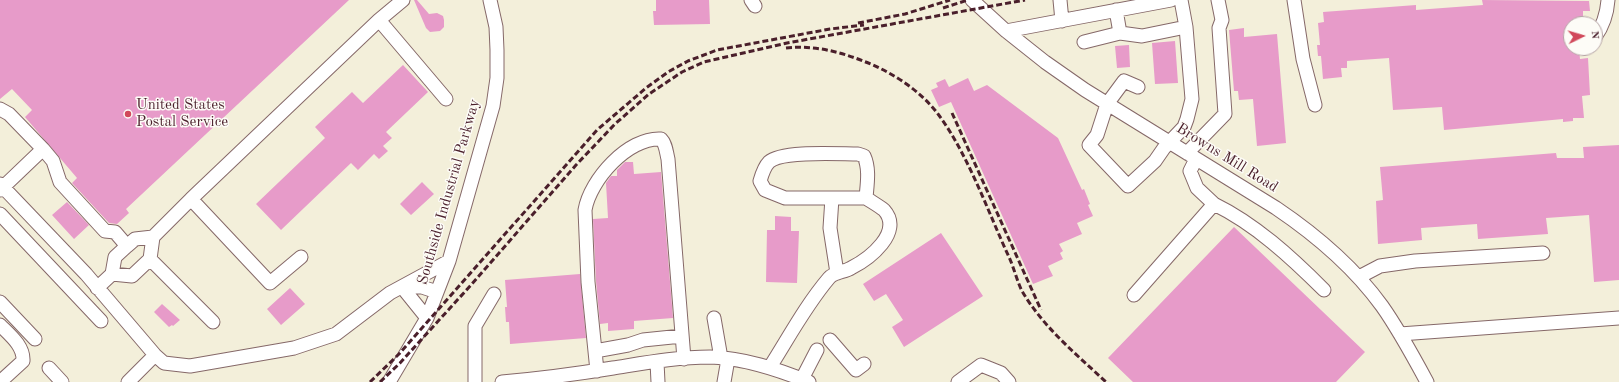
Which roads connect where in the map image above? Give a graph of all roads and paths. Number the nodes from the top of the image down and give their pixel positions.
1 (403, 0) edge
2 (490, 0) edge
3 (972, 0) edge
4 (1060, 0) edge
5 (1171, 0) edge
6 (1181, 0) edge
7 (1218, 0) edge
8 (1294, 0) edge
9 (1608, 0) edge
10 (1116, 10) junction
11 (378, 20) junction
12 (1062, 20) junction
13 (1603, 26) edge
14 (1186, 27) junction
15 (1006, 31) junction
16 (1120, 33) junction
17 (1084, 42) dead end
18 (1138, 87) dead end
19 (446, 98) dead end
20 (1107, 104) junction
21 (1315, 105) dead end
22 (0, 109) edge
23 (1170, 142) junction
24 (43, 149) junction
25 (1191, 156) junction
26 (1, 187) edge
27 (832, 198) junction
28 (866, 198) junction
29 (191, 199) junction
30 (1214, 204) junction
31 (0, 214) edge
32 (153, 237) junction
33 (127, 246) junction
34 (1543, 253) dead end
35 (301, 258) dead end
36 (150, 259) junction
37 (449, 261) junction
38 (838, 273) junction
39 (112, 274) junction
40 (1359, 277) junction
41 (402, 287) junction
42 (97, 288) junction
43 (1324, 290) dead end
44 (437, 292) junction
45 (494, 294) dead end
46 (1134, 295) dead end
47 (0, 302) edge
48 (427, 318) junction
49 (714, 318) dead end
50 (1619, 318) edge
51 (101, 321) dead end
52 (213, 322) dead end
53 (0, 325) edge
54 (1400, 334) junction
55 (682, 336) junction
56 (35, 339) dead end
57 (830, 340) dead end
58 (817, 350) dead end
59 (595, 351) junction
60 (155, 355) junction
61 (684, 359) junction
62 (724, 359) junction
63 (657, 362) junction
64 (864, 364) dead end
65 (770, 367) junction
66 (49, 368) dead end
67 (597, 371) junction
68 (806, 381) edge
69 (0, 382) edge
70 (62, 382) edge
71 (128, 382) edge
72 (389, 382) edge
73 (475, 382) edge
74 (502, 382) edge
75 (658, 382) edge
76 (724, 382) edge
77 (958, 382) edge
78 (1009, 382) edge
79 (1428, 382) edge

1 - 11 street
2 - 37 street, Southside Industrial Parkway
3 - 15 street, Browns Mill Road
4 - 12 street
5 - 10 street
6 - 14 street
7 - 25 street
8 - 21 street
9 - 13 street
10 - 12 street
10 - 16 street
11 - 19 street
11 - 29 street
12 - 15 street
14 - 16 street
14 - 23 street
15 - 20 street, Browns Mill Road
16 - 17 street
18 - 20 street
20 - 23 street, Browns Mill Road
20 - 23 street
22 - 24 street
23 - 25 street, Browns Mill Road
24 - 26 street
24 - 33 street
25 - 30 street
25 - 40 street, Browns Mill Road
26 - 42 street
27 - 28 street
27 - 28 street
27 - 38 street
28 - 38 street
29 - 32 street
29 - 35 street
30 - 43 street
30 - 46 street
31 - 51 street
32 - 33 street
32 - 36 street
33 - 39 street
34 - 40 street
36 - 39 street
36 - 52 street
37 - 41 street
37 - 44 street, Southside Industrial Parkway
38 - 65 street
39 - 42 street
40 - 54 street, Browns Mill Road
41 - 44 street
41 - 48 street
41 - 60 street
42 - 60 street
44 - 48 street, Southside Industrial Parkway
45 - 73 street
47 - 56 street
48 - 72 street, Southside Industrial Parkway
49 - 62 street
50 - 54 street
53 - 69 street
54 - 79 street, Browns Mill Road
55 - 59 street
55 - 59 street
55 - 61 street
57 - 64 street
58 - 68 street
59 - 67 street
60 - 71 street
61 - 62 street
61 - 63 street
62 - 65 street
62 - 76 street
63 - 67 street
63 - 75 street
65 - 68 street
66 - 70 street
67 - 74 street
77 - 78 street

